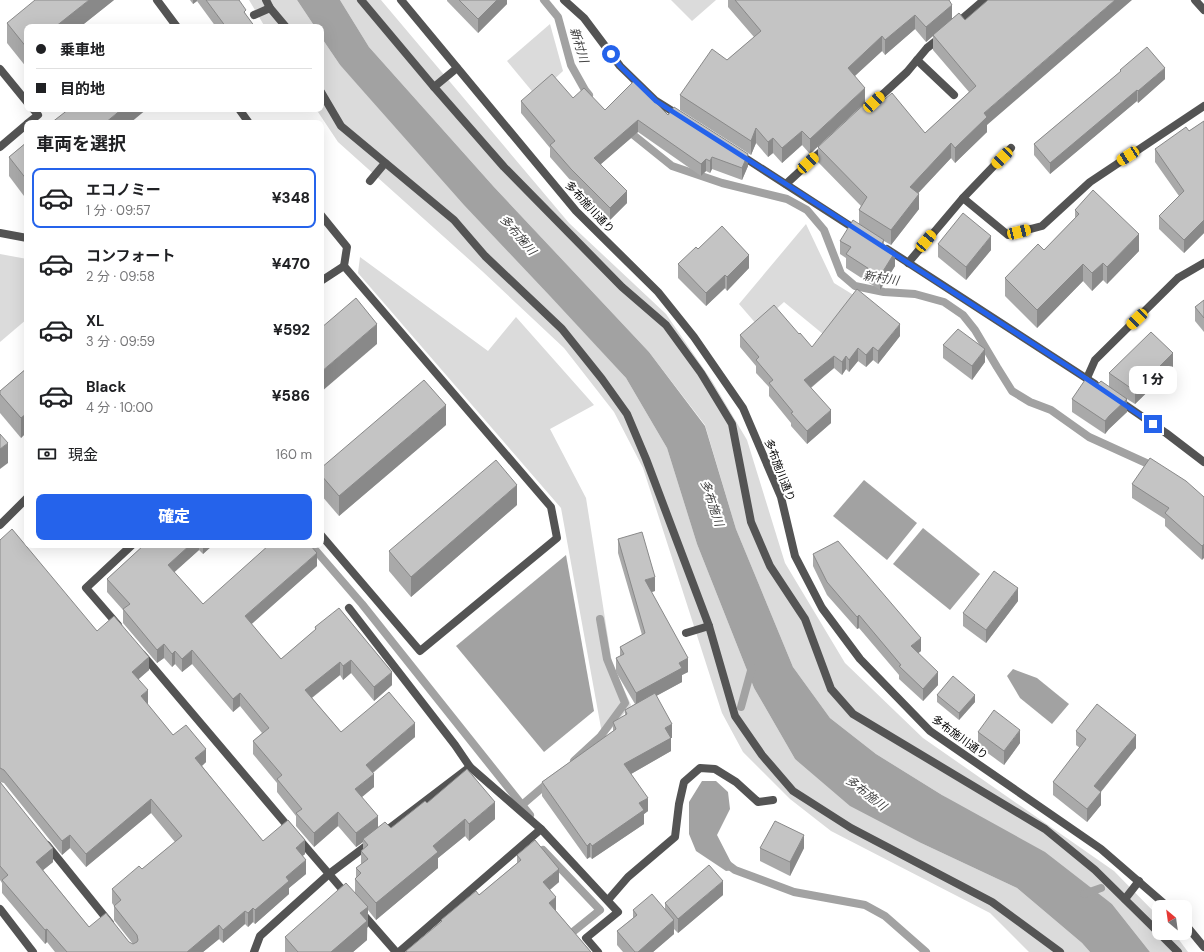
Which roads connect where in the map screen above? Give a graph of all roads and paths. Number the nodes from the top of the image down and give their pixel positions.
1 (157, 0) edge
2 (266, 0) edge
3 (361, 0) edge
4 (401, 0) edge
5 (564, 0) edge
6 (984, 0) edge
7 (1195, 0) edge
8 (270, 8) junction
9 (1204, 10) edge
10 (254, 14) dead end
11 (175, 24) edge
12 (283, 24) edge
13 (916, 60) junction
14 (457, 68) junction
15 (0, 69) edge
16 (434, 87) junction
17 (954, 95) dead end
18 (324, 97) edge
19 (24, 98) edge
20 (1204, 106) edge
21 (36, 112) edge
22 (861, 114) edge
23 (32, 120) edge
24 (689, 122) edge
25 (24, 127) edge
26 (832, 141) edge
27 (0, 147) edge
28 (1011, 148) dead end
29 (735, 151) edge
30 (385, 163) junction
31 (370, 181) dead end
32 (786, 184) junction
33 (963, 198) junction
34 (324, 219) edge
35 (0, 233) edge
36 (863, 234) edge
37 (24, 237) edge
38 (882, 246) edge
39 (908, 262) junction
40 (1204, 263) edge
41 (344, 266) junction
42 (324, 279) edge
43 (1087, 378) junction
44 (1100, 388) edge
45 (1113, 396) edge
46 (1204, 462) edge
47 (24, 501) edge
48 (0, 524) edge
49 (324, 539) edge
50 (129, 548) edge
51 (349, 608) dead end
52 (709, 626) junction
53 (122, 630) edge
54 (686, 633) dead end
55 (138, 649) edge
56 (470, 767) junction
57 (773, 800) dead end
58 (541, 829) junction
59 (40, 837) edge
60 (329, 874) junction
61 (1139, 881) junction
62 (1125, 899) junction
63 (608, 900) junction
64 (1160, 900) edge
65 (0, 909) edge
66 (1152, 926) edge
67 (114, 928) edge
68 (1192, 932) edge
69 (1166, 940) edge
70 (1204, 947) edge
71 (33, 952) edge
72 (254, 952) edge
73 (396, 952) edge
74 (399, 952) edge
75 (598, 952) edge
76 (1060, 952) edge
77 (1178, 952) edge

1 - 11 street
2 - 8 street
3 - 16 street
4 - 14 street, 多布施川通り
5 - 24 street
6 - 13 street
7 - 9 street
8 - 10 street
8 - 12 street
13 - 17 street
13 - 22 street
14 - 16 street
14 - 61 street, 多布施川通り
15 - 19 street
16 - 62 street
18 - 30 street
20 - 33 street
21 - 23 street
25 - 27 street
26 - 32 street
28 - 33 street
29 - 32 street
30 - 31 street
30 - 52 street
32 - 36 street
33 - 39 street
34 - 41 street
35 - 37 street
38 - 39 street
39 - 43 street
40 - 43 street
41 - 42 street
41 - 49 street
43 - 44 street
45 - 46 street
47 - 48 street
50 - 53 street
51 - 56 street
52 - 54 street
52 - 76 street
55 - 60 street
56 - 58 street
56 - 60 street
57 - 63 street
58 - 63 street
58 - 74 street
59 - 67 street
60 - 72 street
60 - 73 street
61 - 62 street
61 - 64 street, 多布施川通り
62 - 66 street
63 - 75 street
65 - 71 street
68 - 70 street
69 - 77 street

